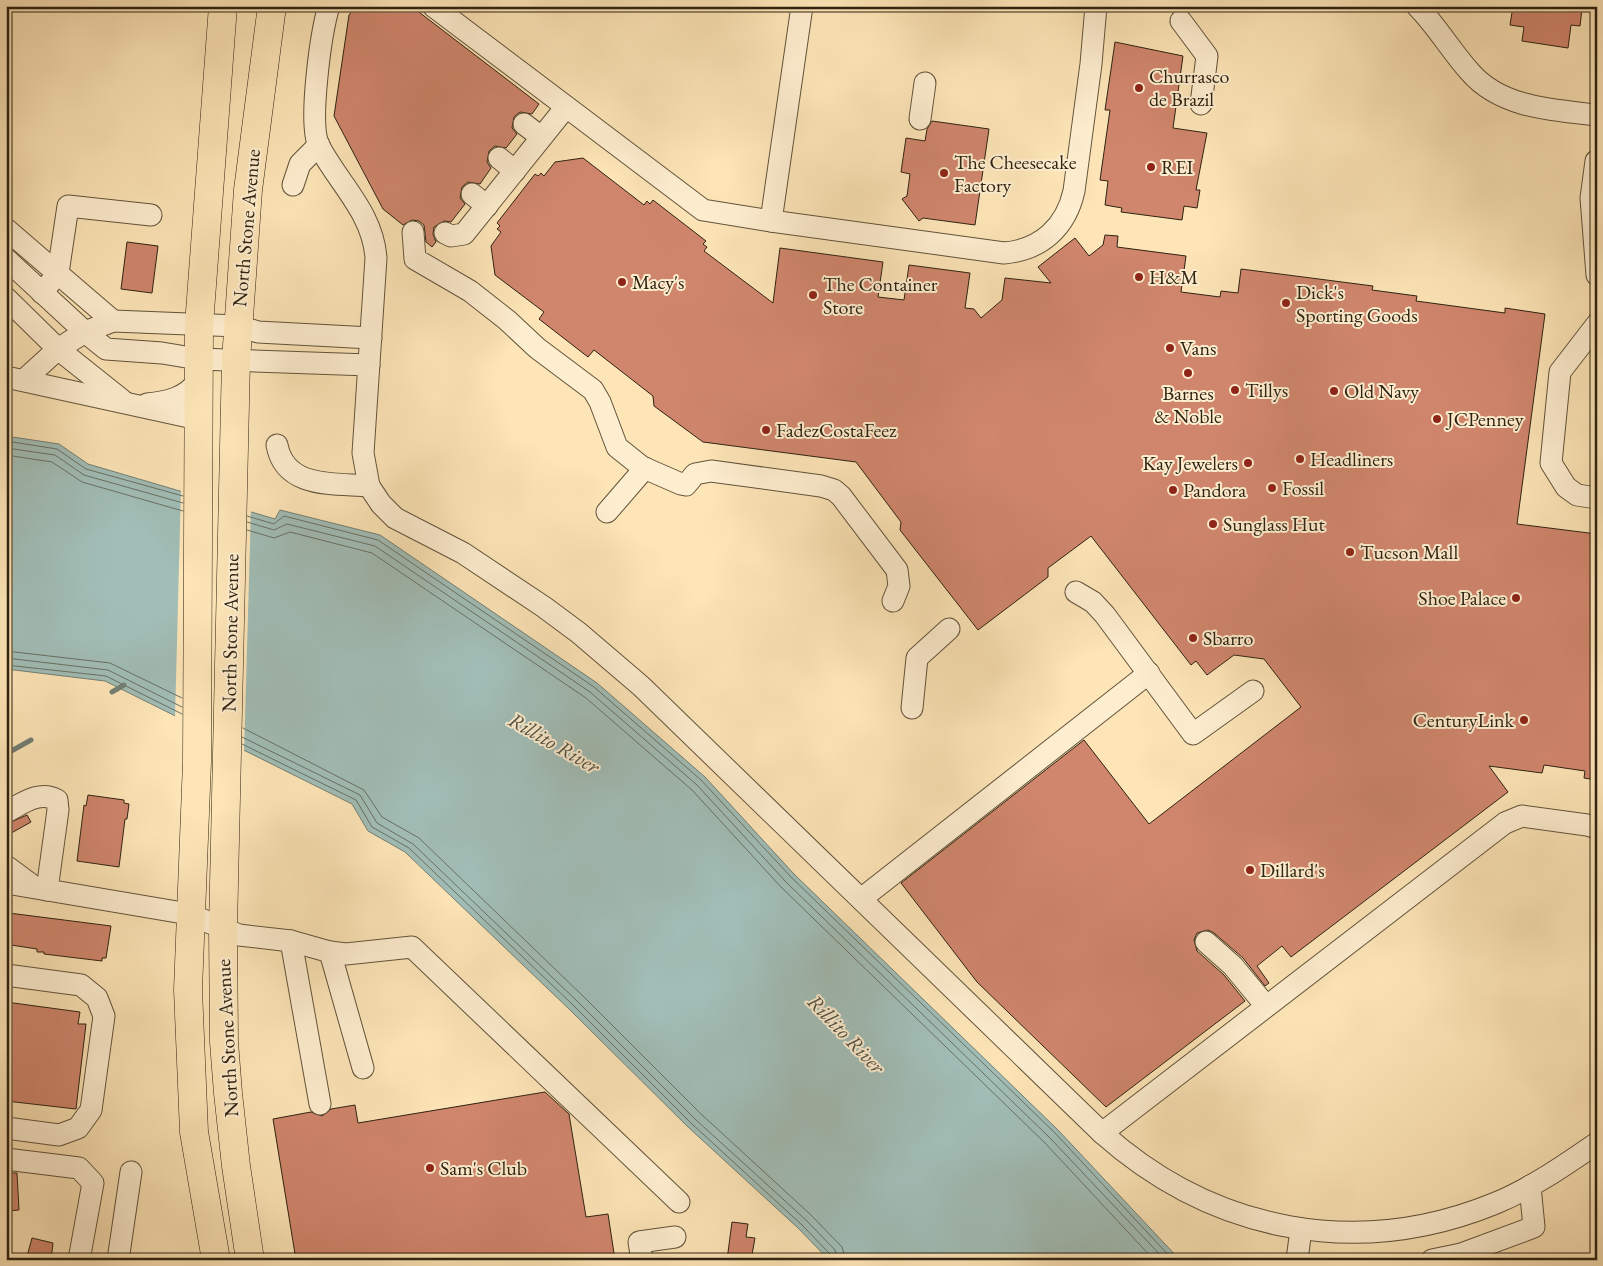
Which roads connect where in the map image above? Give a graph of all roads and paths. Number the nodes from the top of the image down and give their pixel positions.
1 (224, 6) edge
2 (272, 6) edge
3 (329, 6) edge
4 (433, 6) edge
5 (802, 6) edge
6 (1417, 6) edge
7 (1096, 10) edge
8 (1182, 21) dead end
9 (925, 83) dead end
10 (1201, 104) dead end
11 (566, 108) junction
12 (1597, 116) edge
13 (920, 119) dead end
14 (524, 124) dead end
15 (541, 137) junction
16 (319, 146) junction
17 (1596, 161) edge
18 (293, 185) dead end
19 (151, 215) dead end
20 (771, 221) junction
21 (6, 229) edge
22 (413, 232) dead end
23 (445, 233) dead end
24 (6, 259) edge
25 (58, 273) junction
26 (1597, 275) edge
27 (42, 293) junction
28 (6, 298) edge
29 (114, 321) junction
30 (1597, 324) edge
31 (199, 325) junction
32 (238, 326) junction
33 (85, 332) junction
34 (371, 338) junction
35 (58, 349) junction
36 (236, 360) junction
37 (369, 365) junction
38 (198, 370) junction
39 (15, 378) edge
40 (130, 404) junction
41 (198, 419) junction
42 (277, 445) dead end
43 (645, 468) junction
44 (369, 486) junction
45 (1597, 498) edge
46 (607, 512) dead end
47 (1076, 592) dead end
48 (893, 601) dead end
49 (948, 629) dead end
50 (1149, 673) junction
51 (1253, 691) dead end
52 (912, 708) dead end
53 (6, 812) edge
54 (1595, 825) edge
55 (6, 866) edge
56 (6, 884) edge
57 (41, 889) junction
58 (861, 898) junction
59 (189, 914) junction
60 (223, 928) junction
61 (291, 941) junction
62 (1206, 942) dead end
63 (330, 952) junction
64 (6, 975) edge
65 (1266, 1006) junction
66 (363, 1068) dead end
67 (320, 1104) dead end
68 (6, 1128) edge
69 (1102, 1132) junction
70 (1595, 1147) edge
71 (6, 1159) edge
72 (131, 1172) dead end
73 (1530, 1186) junction
74 (679, 1202) dead end
75 (1301, 1229) junction
76 (675, 1237) dead end
77 (79, 1260) edge
78 (118, 1260) edge
79 (216, 1260) edge
80 (250, 1260) edge
81 (642, 1260) edge
82 (1297, 1260) edge
83 (1432, 1260) edge

1 - 31 main road, North Stone Avenue
2 - 32 main road, North Stone Avenue
3 - 16 street
4 - 11 street
5 - 20 street
6 - 12 street
7 - 20 street
8 - 10 street
9 - 13 street
11 - 15 street
11 - 20 street
14 - 15 street
15 - 23 street
16 - 18 street
16 - 34 street
17 - 26 street
19 - 25 street
21 - 25 street
22 - 43 street
24 - 27 street
25 - 27 street
25 - 29 street
27 - 33 street
28 - 35 street
29 - 31 street
29 - 33 street
30 - 45 street
31 - 32 street
31 - 38 main road, North Stone Avenue
32 - 34 street
32 - 36 main road, North Stone Avenue
33 - 35 street
33 - 38 street
34 - 37 street
35 - 39 street
35 - 40 street
36 - 37 street
36 - 38 street
36 - 60 main road, North Stone Avenue
37 - 44 street
38 - 40 street
38 - 41 main road, North Stone Avenue
39 - 40 street
40 - 41 street
41 - 59 main road, North Stone Avenue
42 - 44 street
43 - 46 street
43 - 48 street
44 - 58 street
47 - 50 street
49 - 52 street
50 - 51 street
50 - 58 street
53 - 57 street
54 - 65 street
55 - 57 street
56 - 57 street
57 - 59 street
58 - 69 street
59 - 60 street
59 - 79 main road, North Stone Avenue
60 - 61 street
60 - 80 main road, North Stone Avenue
61 - 63 street
61 - 67 street
62 - 65 street
63 - 66 street
63 - 74 street
64 - 68 street
65 - 69 street
69 - 75 street
70 - 73 street
71 - 77 street
72 - 78 street
73 - 75 street
73 - 83 street
75 - 82 street
76 - 81 street

